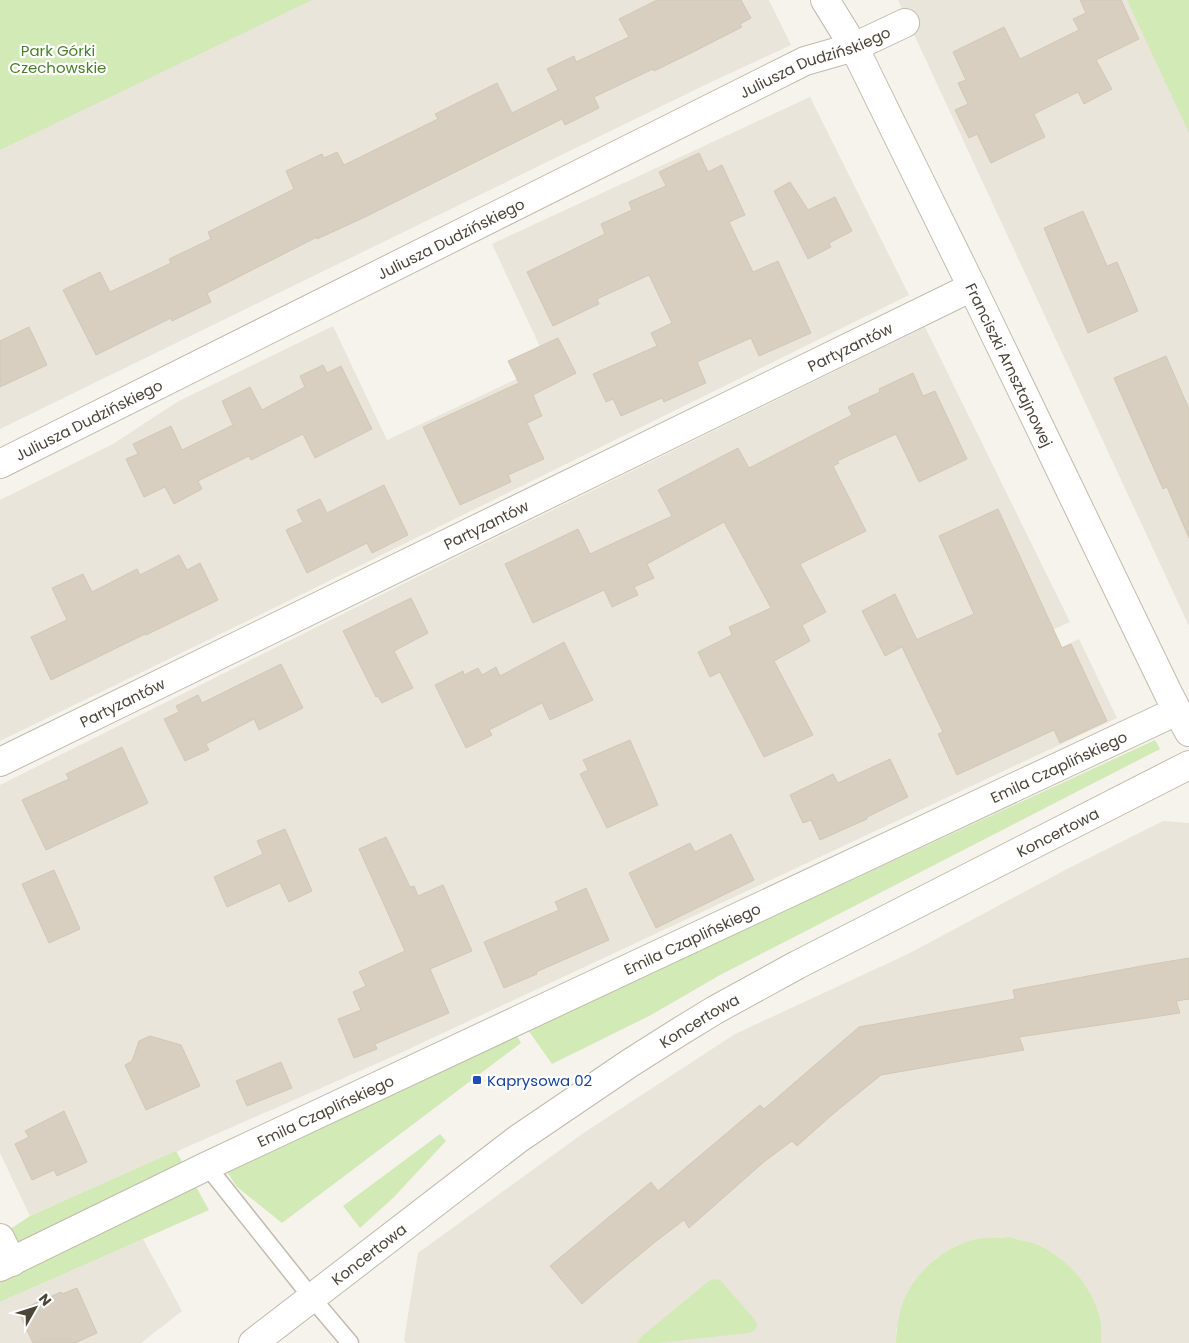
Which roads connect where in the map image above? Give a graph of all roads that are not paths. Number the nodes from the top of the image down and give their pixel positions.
1 (825, 0) edge
2 (905, 23) dead end
3 (854, 48) junction
4 (972, 287) junction
5 (0, 464) edge
6 (1183, 721) edge
7 (0, 762) edge
8 (1189, 765) edge
9 (207, 1166) junction
10 (4, 1256) edge
11 (312, 1298) junction
12 (253, 1343) edge
13 (350, 1343) edge

1 - 3 street, Franciszki Arnsztajnowej
2 - 3 street, Juliusza Dudzińskiego
3 - 4 street, Franciszki Arnsztajnowej
3 - 5 street, Juliusza Dudzińskiego
4 - 6 street, Franciszki Arnsztajnowej
4 - 7 street, Partyzantów
6 - 9 street, Emila Czaplińskiego
8 - 11 street, Koncertowa
9 - 10 street, Emila Czaplińskiego
9 - 11 lane
11 - 12 street, Koncertowa
11 - 13 lane

